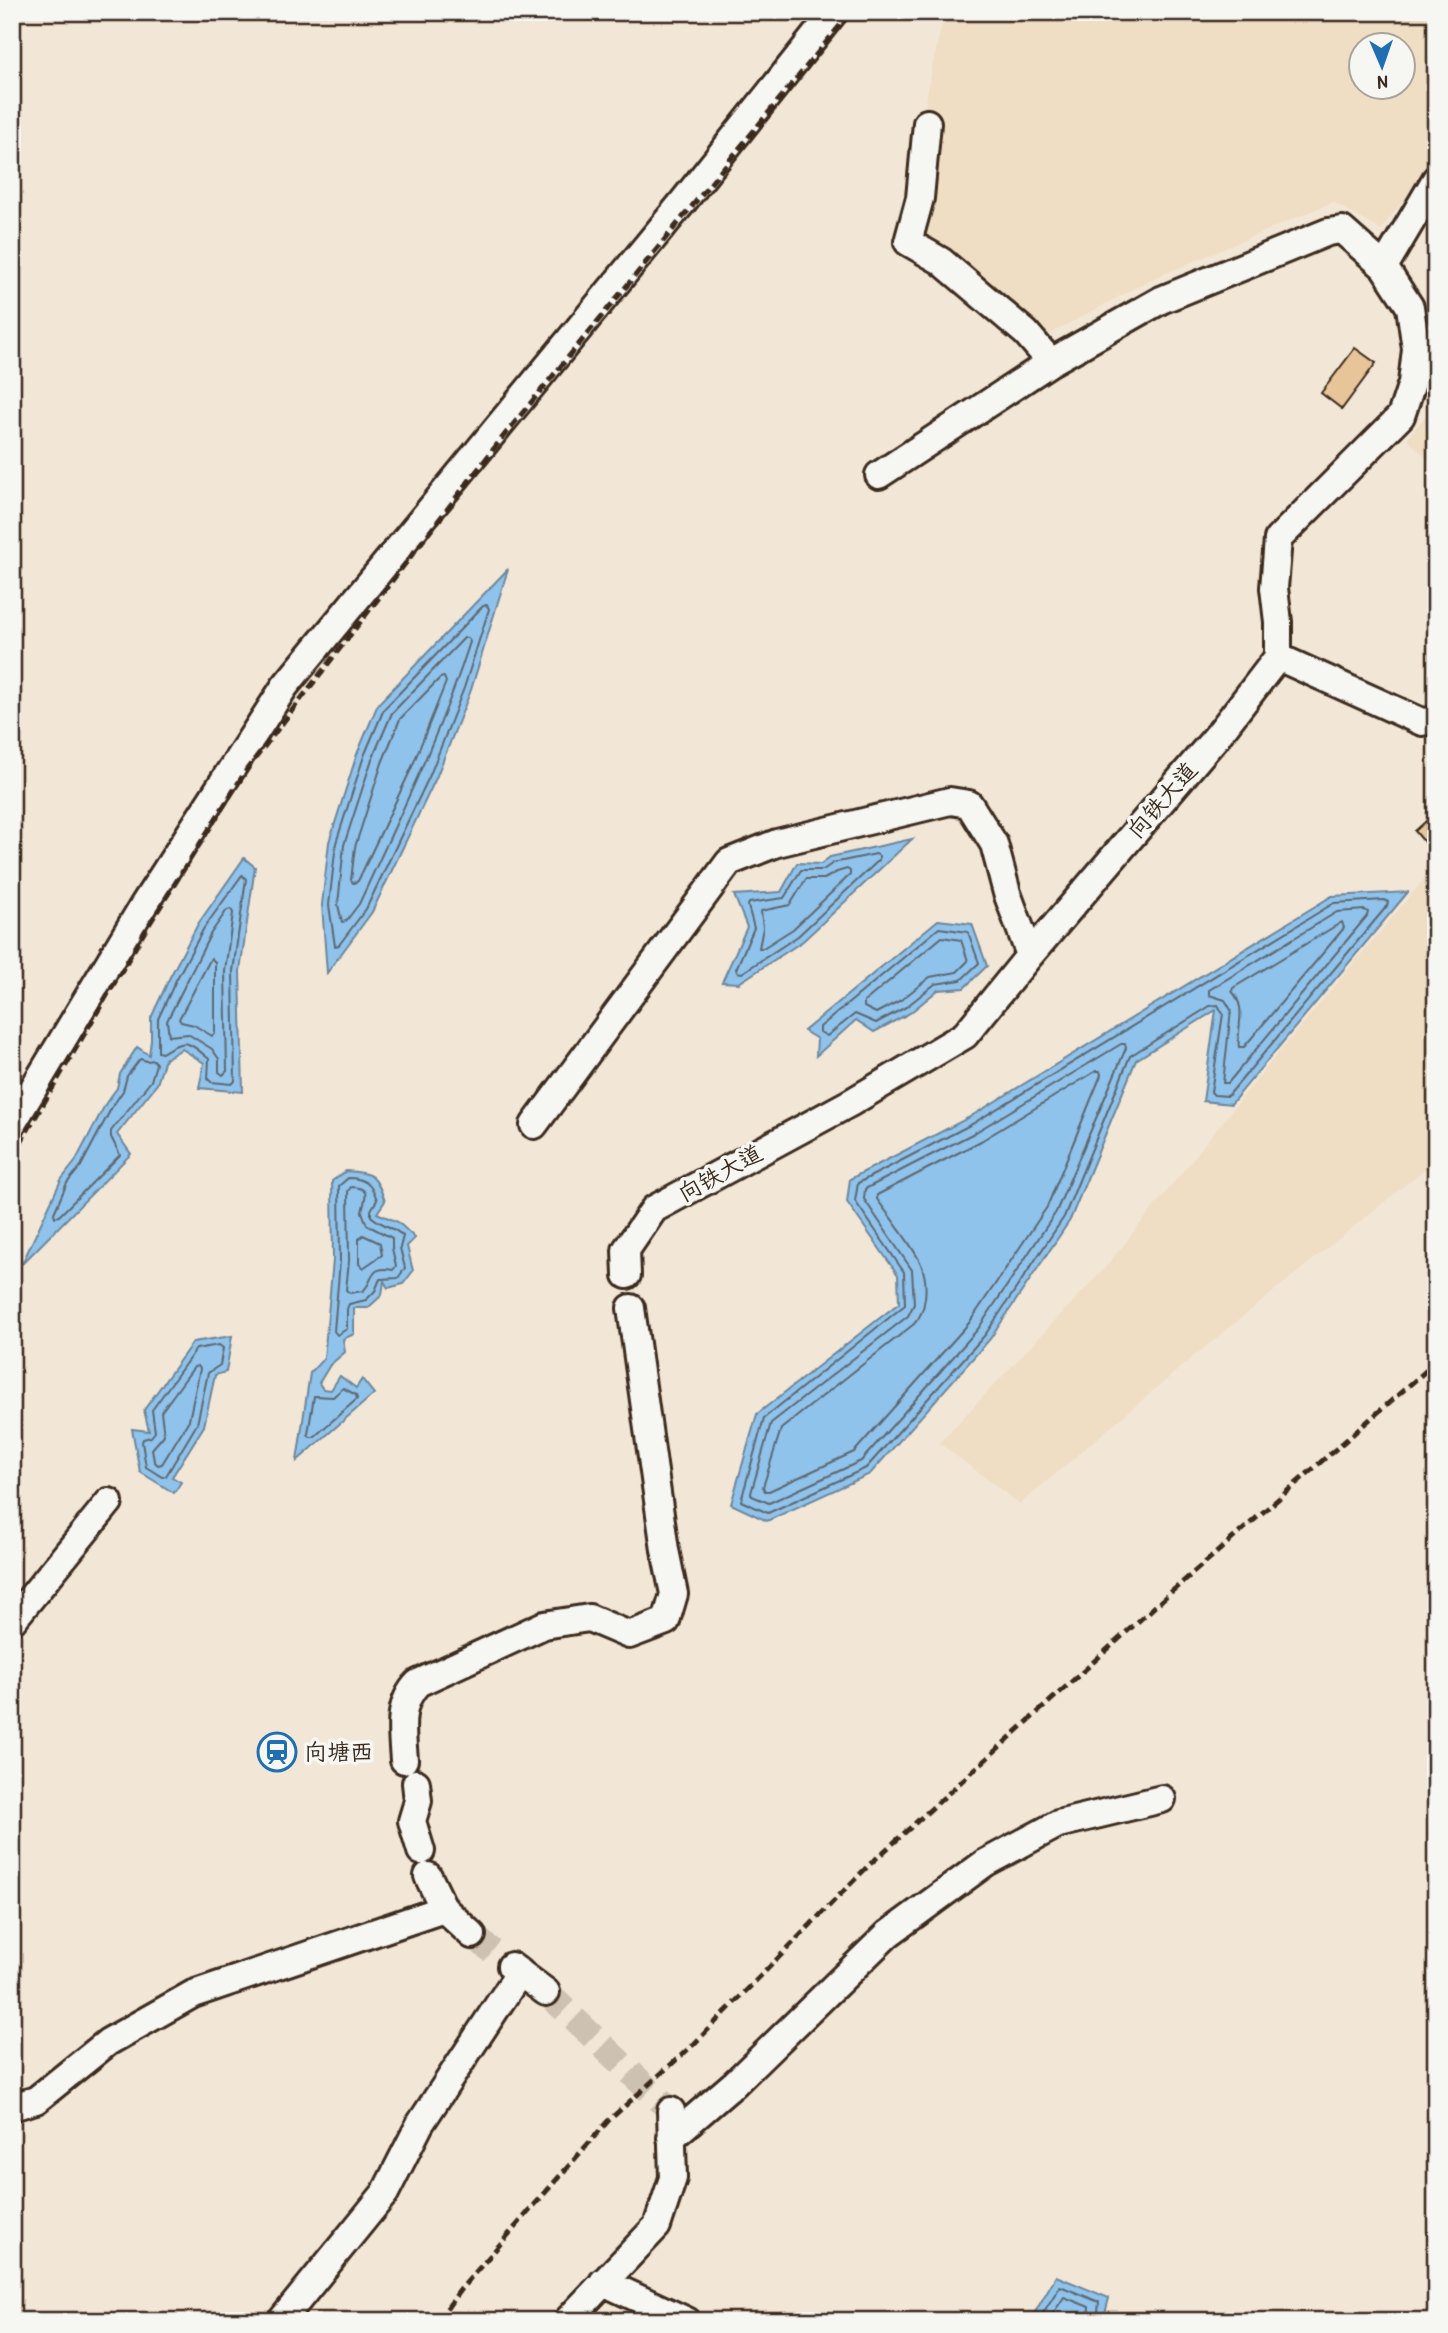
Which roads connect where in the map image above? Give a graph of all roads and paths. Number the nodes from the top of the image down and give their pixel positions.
1 (834, 12) edge
2 (927, 123) dead end
3 (1436, 179) edge
4 (1384, 267) junction
5 (1051, 362) junction
6 (879, 475) dead end
7 (1278, 657) junction
8 (1431, 722) edge
9 (1030, 955) junction
10 (12, 1124) edge
11 (534, 1125) dead end
12 (627, 1275) dead end
13 (631, 1308) dead end
14 (109, 1502) dead end
15 (12, 1621) edge
16 (1161, 1799) dead end
17 (444, 1909) junction
18 (472, 1935) tunnel mouth
19 (546, 1992) tunnel mouth
20 (12, 2107) edge
21 (671, 2111) dead end
22 (671, 2138) junction
23 (603, 2282) junction
24 (281, 2321) edge
25 (567, 2321) edge
26 (687, 2321) edge

1 - 10 street
2 - 5 street
3 - 4 street
4 - 5 street
4 - 7 street
5 - 6 street
7 - 8 street
7 - 9 street, 向铁大道
9 - 11 street
9 - 12 street, 向铁大道
13 - 17 street
14 - 15 street
16 - 22 street
17 - 18 street
17 - 20 street
19 - 24 street
21 - 22 street
22 - 23 street
23 - 25 street
23 - 26 street

